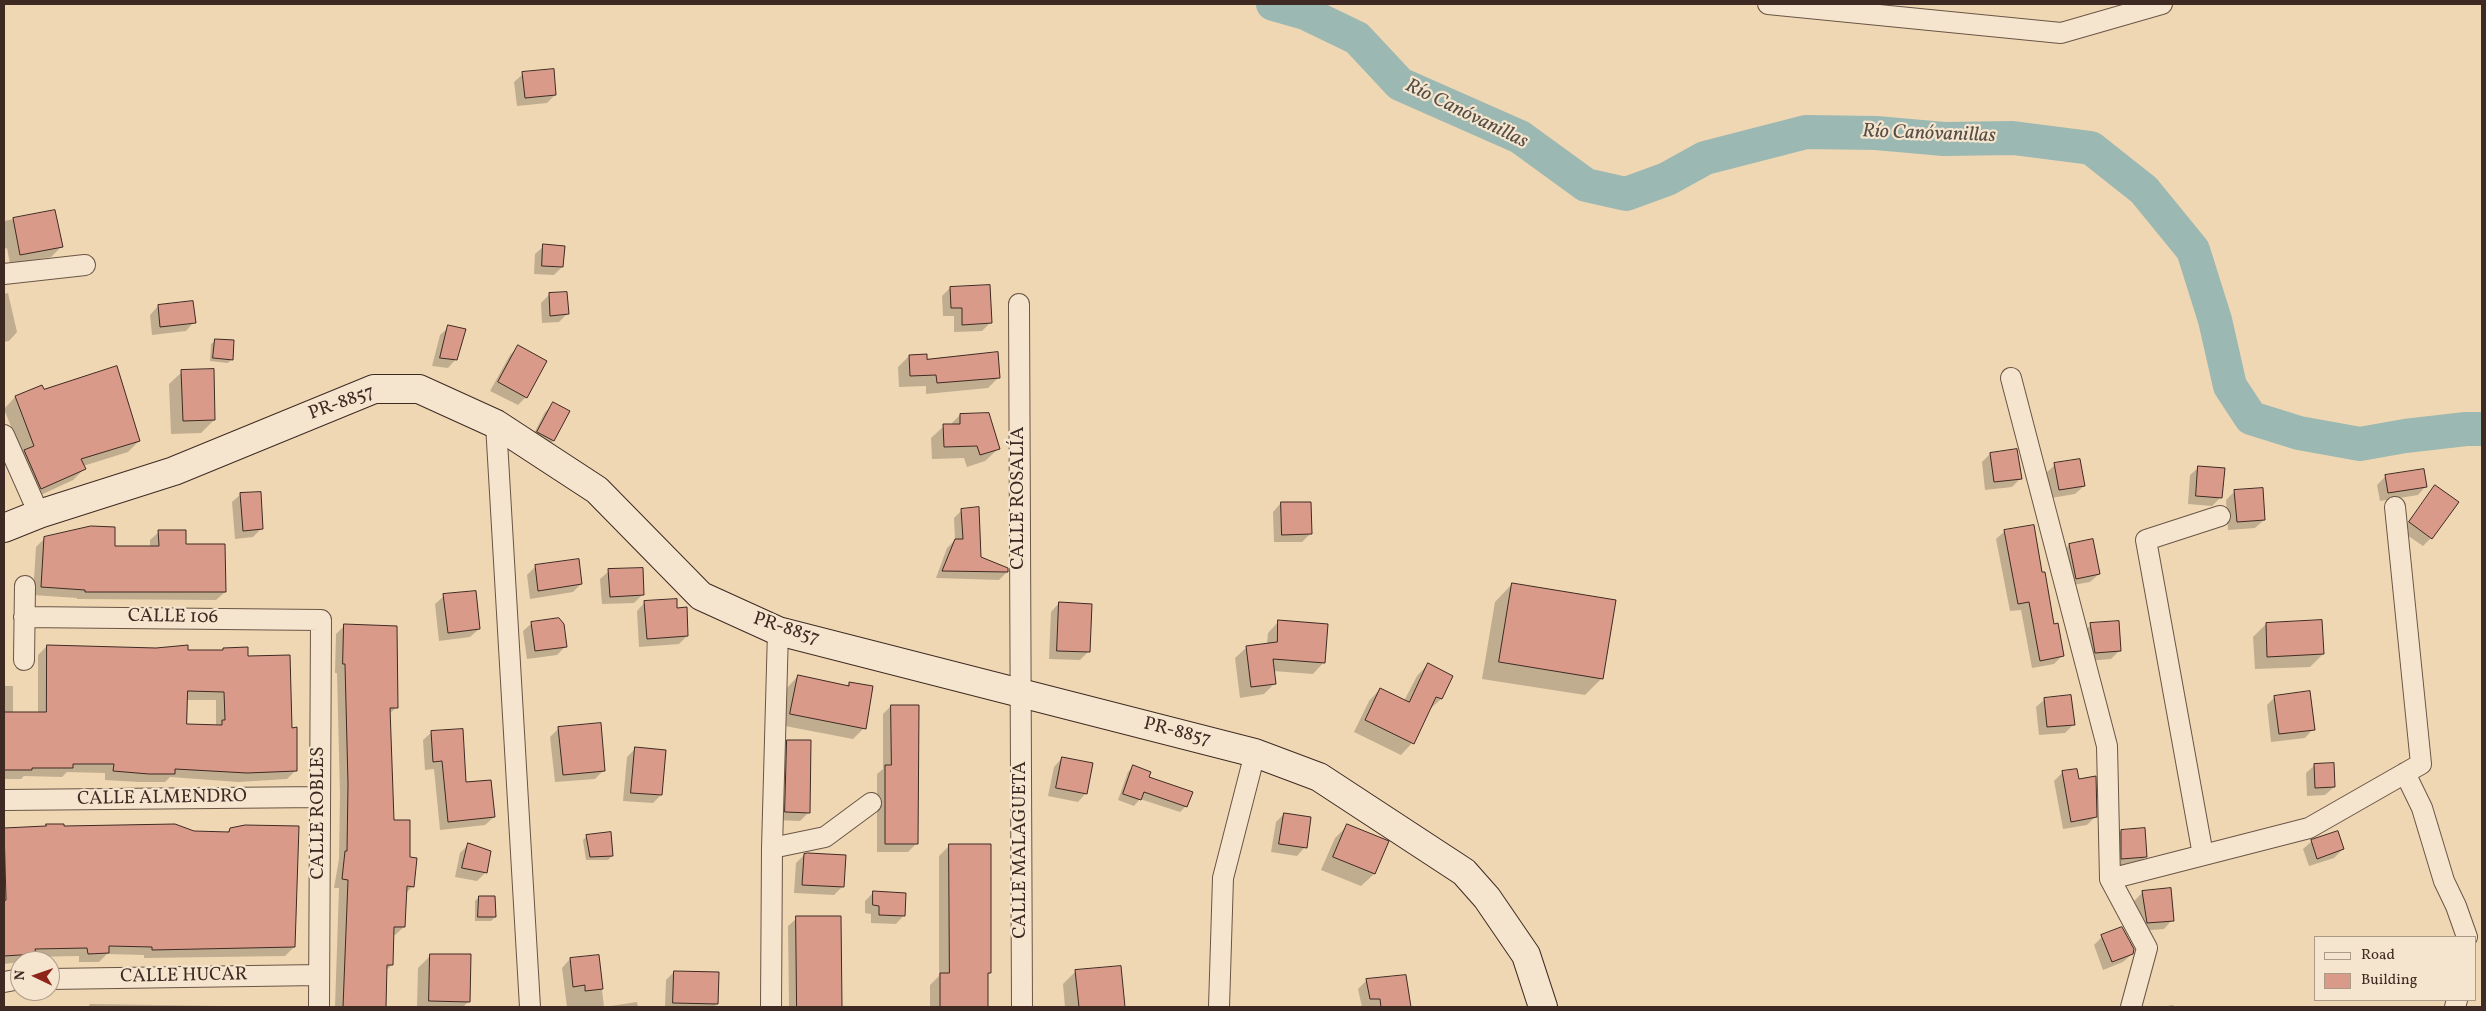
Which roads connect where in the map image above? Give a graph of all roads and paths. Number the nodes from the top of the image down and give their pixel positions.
1 (1768, 4) edge
2 (2162, 4) edge
3 (85, 264) dead end
4 (4, 274) edge
5 (1020, 304) dead end
6 (2011, 378) dead end
7 (496, 424) junction
8 (4, 436) edge
9 (2395, 507) dead end
10 (38, 514) junction
11 (2220, 516) dead end
12 (4, 528) edge
13 (25, 586) dead end
14 (24, 617) junction
15 (321, 620) joint
16 (778, 631) junction
17 (24, 660) dead end
18 (1021, 693) junction
19 (1255, 752) junction
20 (2405, 773) junction
21 (320, 797) junction
22 (4, 800) edge
23 (871, 803) dead end
24 (772, 848) junction
25 (2203, 856) junction
26 (2110, 879) junction
27 (2467, 936) edge
28 (319, 975) junction
29 (60, 978) edge
30 (319, 1007) edge
31 (530, 1007) edge
32 (771, 1007) edge
33 (1022, 1007) edge
34 (1219, 1007) edge
35 (1543, 1007) edge
36 (2131, 1007) edge

1 - 2 street
3 - 4 street
5 - 18 street, CALLE ROSALÍA
6 - 26 street
7 - 10 street, PR-8857
7 - 16 street, PR-8857
7 - 31 street
8 - 10 street
9 - 20 street
10 - 12 street, PR-8857
11 - 25 street
13 - 14 street
14 - 15 street, CALLE 106
14 - 17 street
15 - 21 street, CALLE ROBLES
16 - 18 street, PR-8857
16 - 24 street
18 - 19 street, PR-8857
18 - 33 street, CALLE MALAGUETA
19 - 34 street
19 - 35 street, PR-8857
20 - 25 street
20 - 27 street
21 - 22 street, CALLE ALMENDRO
21 - 28 street, CALLE ROBLES
23 - 24 street
24 - 32 street
25 - 26 street
26 - 36 street
28 - 29 street, CALLE HUCAR
28 - 30 street, CALLE ROBLES

